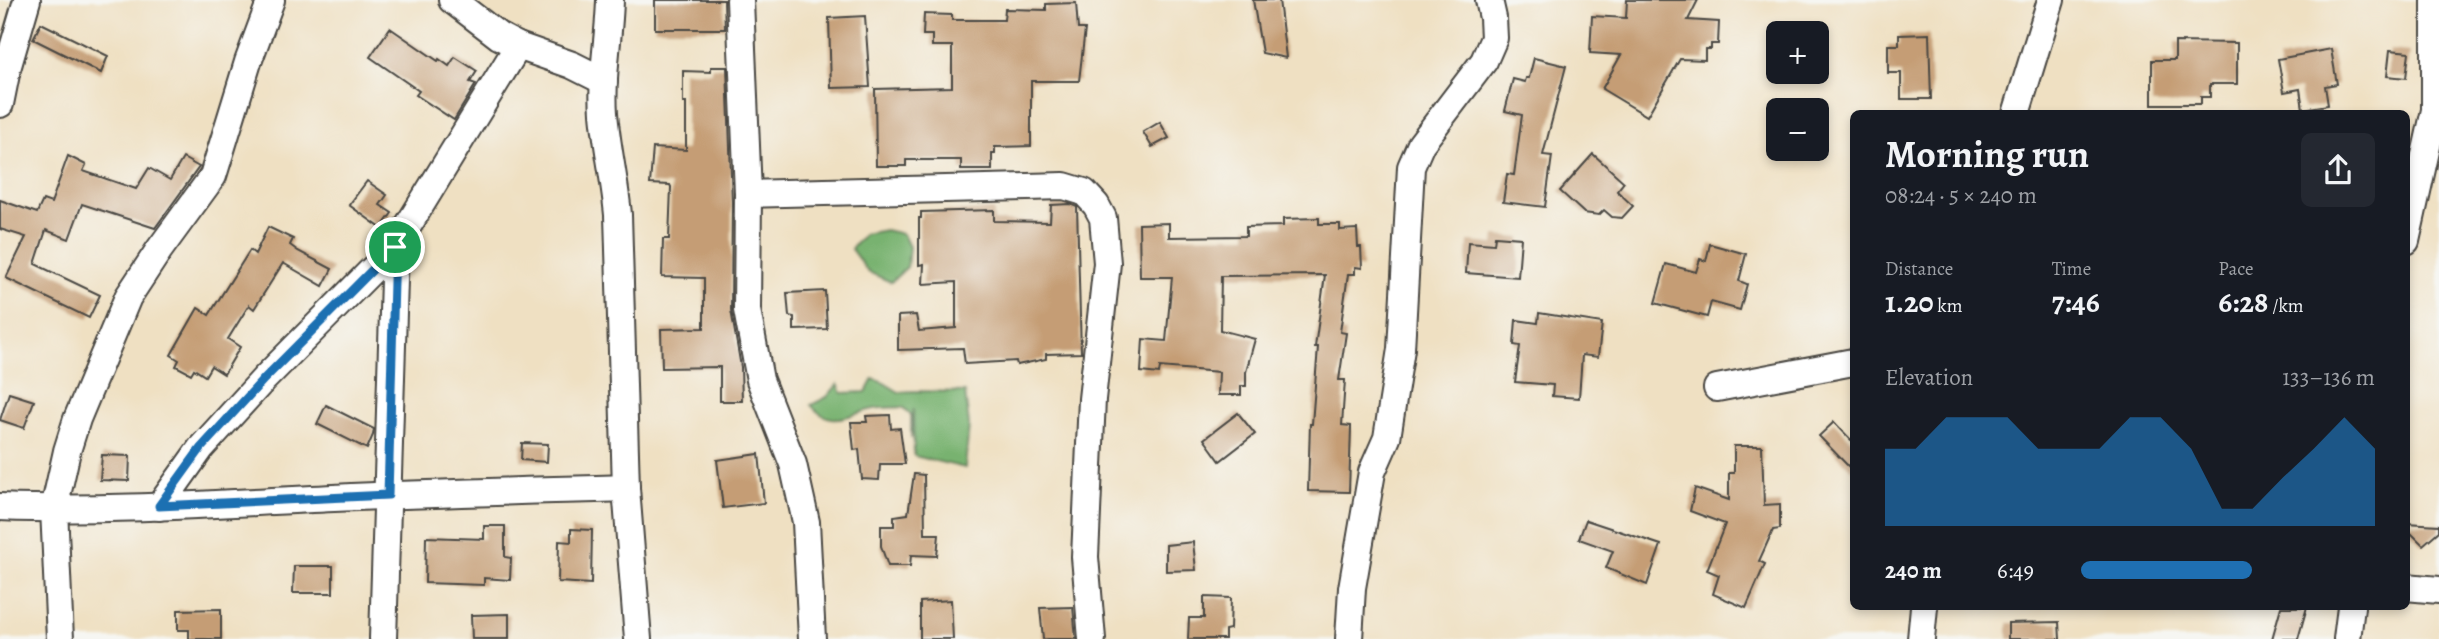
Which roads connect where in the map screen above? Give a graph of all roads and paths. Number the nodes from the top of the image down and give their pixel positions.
1 (27, 0) edge
2 (271, 0) edge
3 (452, 0) edge
4 (610, 0) edge
5 (740, 0) edge
6 (1489, 0) edge
7 (2051, 0) edge
8 (2435, 0) edge
9 (518, 46) junction
10 (2437, 68) edge
11 (604, 81) junction
12 (0, 104) edge
13 (2017, 110) edge
14 (748, 194) junction
15 (2410, 224) edge
16 (395, 247) junction
17 (1850, 363) edge
18 (1717, 388) dead end
19 (626, 488) junction
20 (388, 495) junction
21 (159, 506) junction
22 (0, 507) edge
23 (54, 509) junction
24 (2410, 587) edge
25 (2439, 590) edge
26 (1924, 610) edge
27 (2351, 610) edge
28 (60, 639) edge
29 (383, 639) edge
30 (638, 639) edge
31 (812, 639) edge
32 (1092, 639) edge
33 (1349, 639) edge
34 (1921, 639) edge
35 (2347, 639) edge

1 - 12 street
2 - 23 street
3 - 9 street
4 - 11 street
5 - 14 street
6 - 33 street
7 - 13 street
8 - 10 street
9 - 11 street
9 - 16 street
10 - 15 street
11 - 19 street
14 - 31 street
14 - 32 street
16 - 20 street
16 - 21 street
17 - 18 street
19 - 20 street
19 - 30 street
20 - 21 street
20 - 29 street
21 - 23 street
22 - 23 street
23 - 28 street
24 - 25 street
26 - 34 street
27 - 35 street

